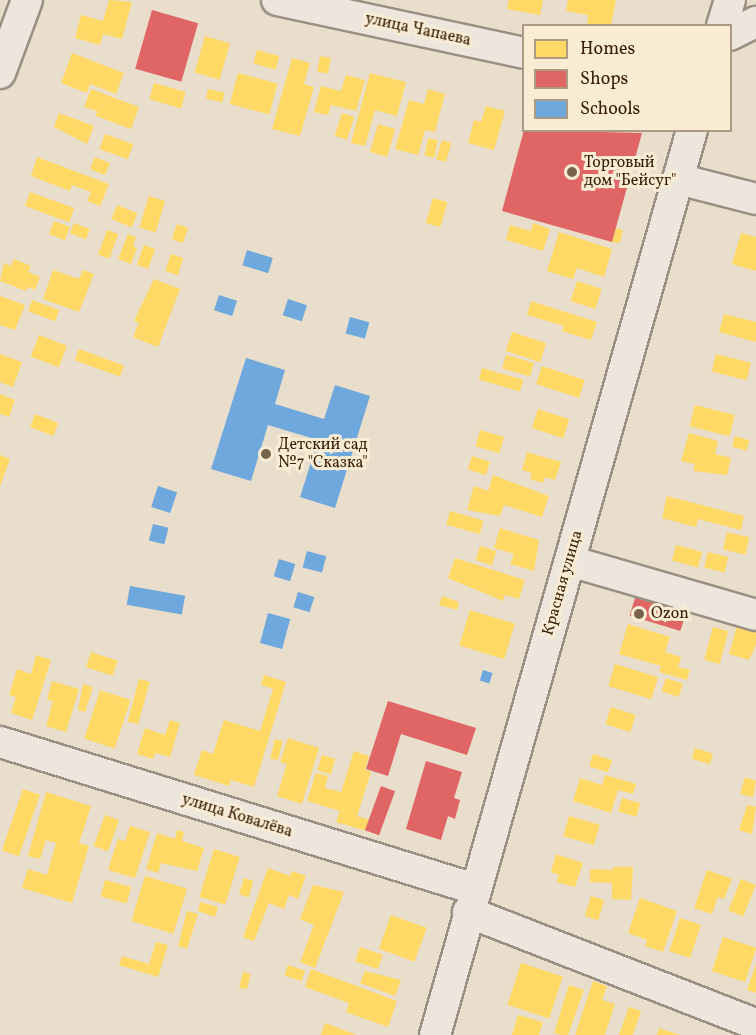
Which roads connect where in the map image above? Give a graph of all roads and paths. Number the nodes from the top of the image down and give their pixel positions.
1 (27, 0) edge
2 (277, 0) edge
3 (730, 0) edge
4 (756, 22) edge
5 (723, 24) edge
6 (732, 34) edge
7 (522, 53) edge
8 (0, 73) edge
9 (691, 132) edge
10 (678, 179) junction
11 (756, 199) edge
12 (570, 561) junction
13 (756, 615) edge
14 (0, 742) edge
15 (471, 901) junction
16 (756, 1024) edge
17 (435, 1035) edge

1 - 8 street
2 - 7 street, улица Чапаева
3 - 5 street
4 - 6 street
9 - 10 street, Красная улица
10 - 11 street
10 - 12 street, Красная улица
12 - 13 street
12 - 15 street, Красная улица
14 - 15 street, улица Ковалёва
15 - 16 street, улица Ковалёва
15 - 17 street, Красная улица

